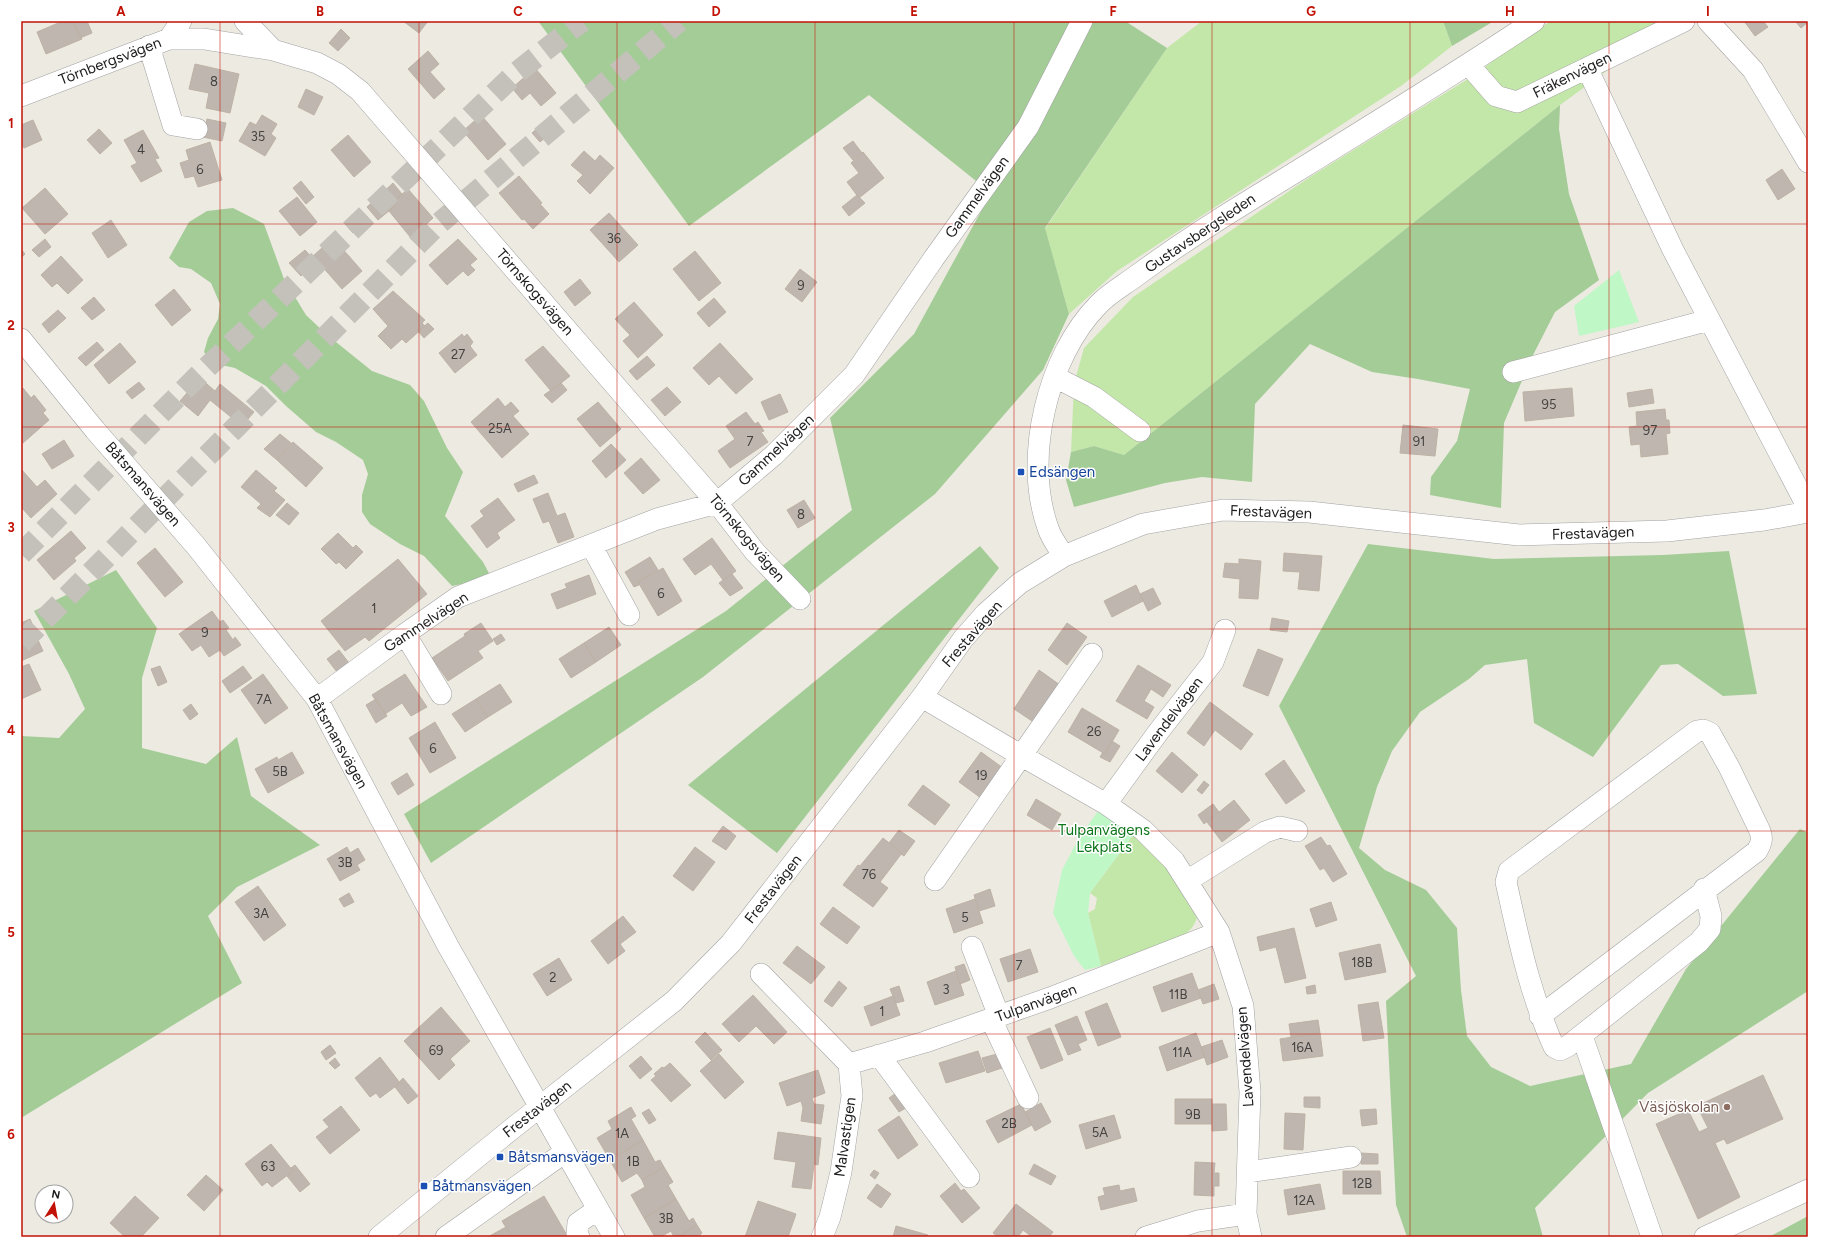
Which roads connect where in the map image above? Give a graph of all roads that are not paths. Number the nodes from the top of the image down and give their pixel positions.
1 (181, 21) edge
2 (245, 21) edge
3 (1082, 21) edge
4 (1534, 21) edge
5 (1684, 21) edge
6 (1708, 21) edge
7 (169, 39) junction
8 (149, 46) junction
9 (273, 50) junction
10 (1469, 65) junction
11 (1587, 68) junction
12 (21, 96) edge
13 (197, 129) dead end
14 (1808, 162) edge
15 (1709, 320) junction
16 (21, 339) edge
17 (1513, 372) dead end
18 (1054, 377) junction
19 (1140, 430) dead end
20 (718, 504) junction
21 (1808, 508) edge
22 (1808, 512) edge
23 (591, 545) junction
24 (1064, 556) junction
25 (800, 599) dead end
26 (629, 615) dead end
27 (1225, 630) dead end
28 (405, 634) junction
29 (1092, 654) dead end
30 (441, 694) dead end
31 (922, 696) junction
32 (317, 699) junction
33 (1022, 756) junction
34 (1106, 804) junction
35 (1297, 831) dead end
36 (935, 880) dead end
37 (1187, 881) junction
38 (1704, 889) junction
39 (1219, 932) junction
40 (972, 947) dead end
41 (761, 974) dead end
42 (1540, 1016) junction
43 (995, 1018) junction
44 (1582, 1036) junction
45 (879, 1055) junction
46 (849, 1064) junction
47 (1028, 1098) dead end
48 (541, 1106) junction
49 (565, 1152) junction
50 (1351, 1157) dead end
51 (1248, 1172) junction
52 (969, 1178) dead end
53 (1808, 1190) edge
54 (598, 1209) junction
55 (1246, 1214) junction
56 (379, 1237) edge
57 (446, 1237) edge
58 (579, 1237) edge
59 (614, 1237) edge
60 (822, 1237) edge
61 (1146, 1237) edge
62 (1251, 1237) edge
63 (1652, 1237) edge
64 (1705, 1237) edge

1 - 7 street
2 - 9 street, Törnskogsvägen
3 - 20 street, Gammelvägen
4 - 10 street, Gustavsbergsleden
5 - 11 street, Fräkenvägen
6 - 14 street
7 - 8 street, Törnbergsvägen
7 - 9 street, Törnbergsvägen
8 - 12 street, Törnbergsvägen
8 - 13 street
9 - 20 street, Törnskogsvägen
10 - 11 street, Fräkenvägen
10 - 18 street, Gustavsbergsleden
11 - 15 street
15 - 17 street
15 - 21 street
16 - 32 street, Båtsmansvägen
18 - 19 street
18 - 24 street, Gustavsbergsleden
20 - 23 street, Gammelvägen
20 - 25 street, Törnskogsvägen
22 - 24 street, Frestavägen
23 - 26 street
23 - 28 street, Gammelvägen
24 - 31 street, Frestavägen
27 - 34 street, Lavendelvägen
28 - 30 street
28 - 32 street, Gammelvägen
29 - 33 street
31 - 33 street, Lavendelvägen
31 - 48 street, Frestavägen
32 - 48 street, Båtsmansvägen
33 - 34 street, Lavendelvägen
33 - 36 street
34 - 37 street, Lavendelvägen
35 - 37 street
37 - 39 street, Lavendelvägen
38 - 42 street
38 - 42 street
38 - 44 street
39 - 43 street, Tulpanvägen
39 - 51 street, Lavendelvägen
40 - 43 street
41 - 46 street
42 - 44 street
43 - 45 street, Tulpanvägen
43 - 47 street
44 - 63 street
45 - 46 street, Tulpanvägen
45 - 52 street
46 - 60 street, Malvastigen
48 - 49 street, Båtsmansvägen
48 - 56 street, Frestavägen
49 - 54 street, Båtsmansvägen
49 - 57 street
50 - 51 street
51 - 55 street, Lavendelvägen
53 - 64 street
54 - 58 street
54 - 59 street, Båtsmansvägen
55 - 61 street
55 - 62 street, Lavendelvägen

